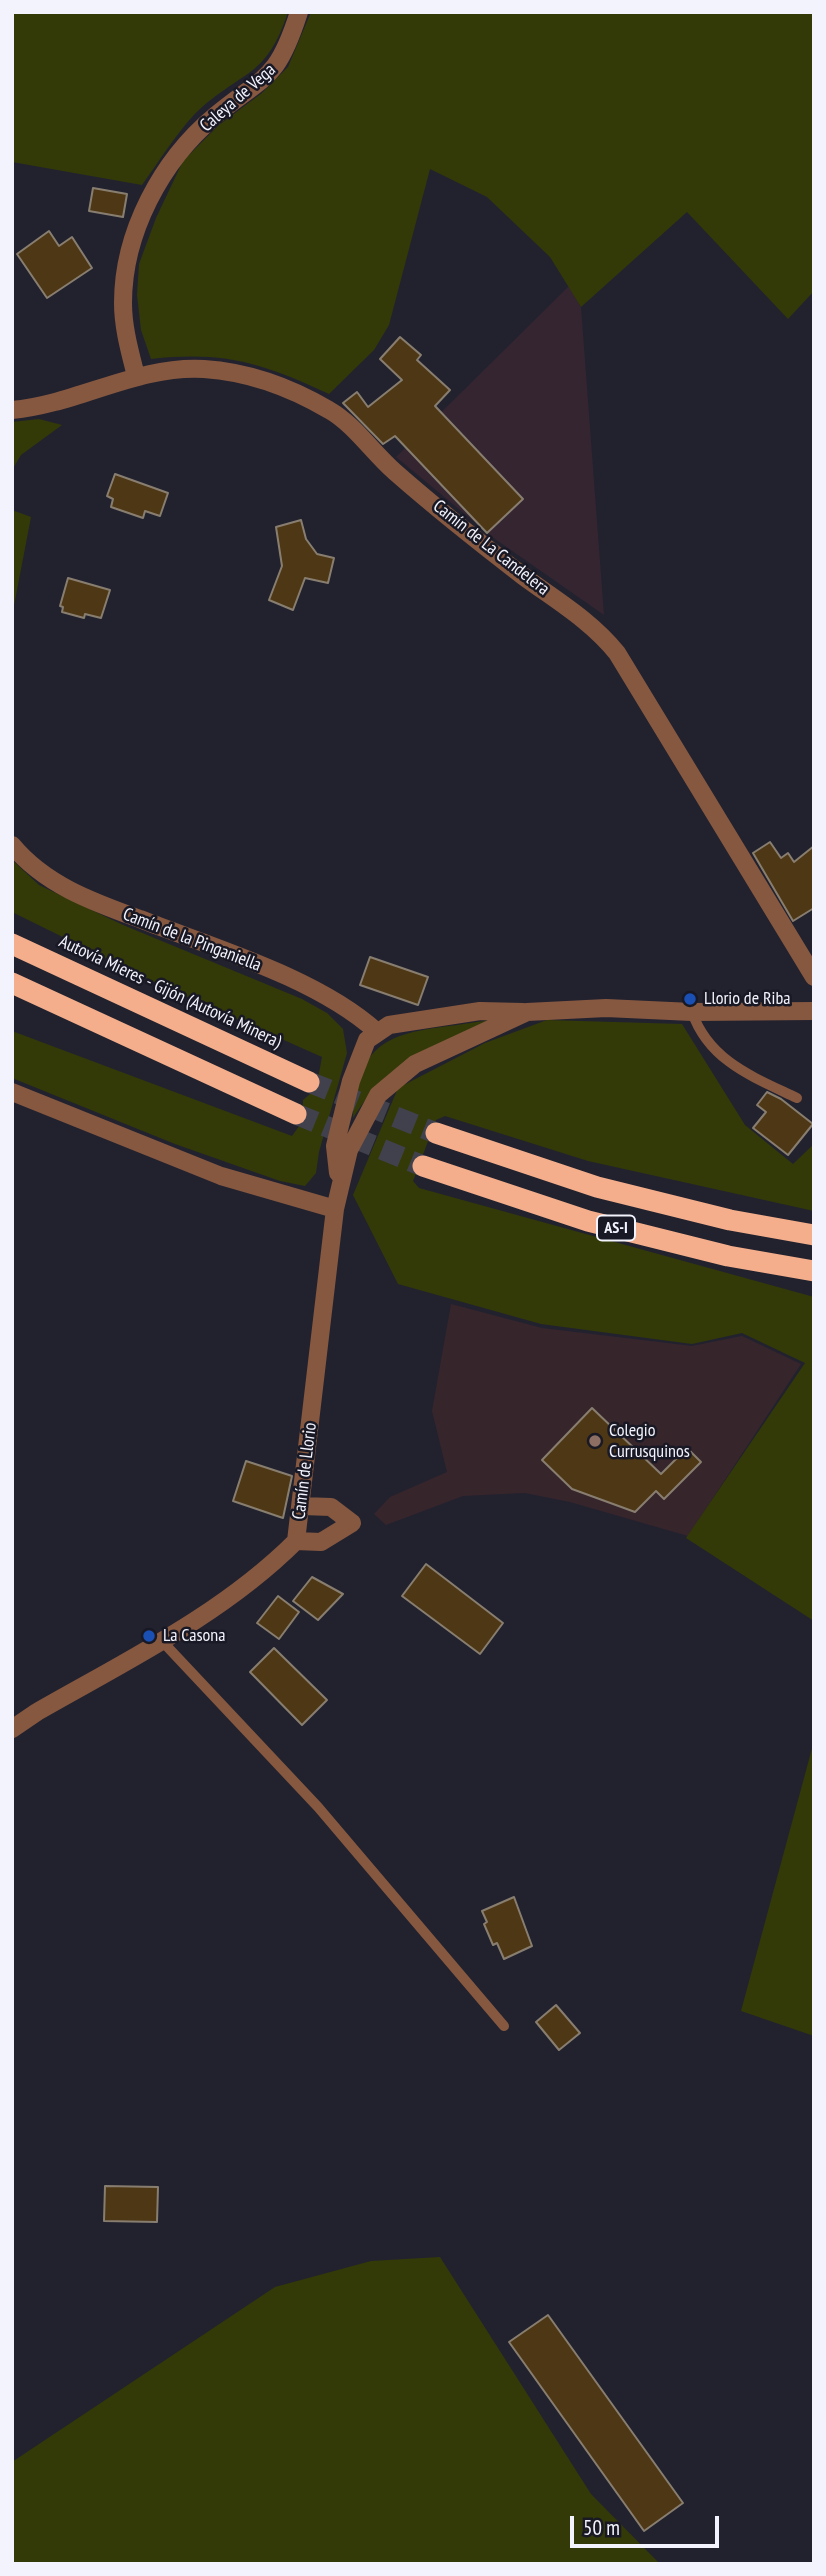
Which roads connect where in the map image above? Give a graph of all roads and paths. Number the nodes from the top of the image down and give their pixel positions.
1 (299, 12) edge
2 (136, 376) junction
3 (12, 410) edge
4 (12, 845) edge
5 (12, 944) edge
6 (814, 977) edge
7 (12, 983) edge
8 (814, 1011) edge
9 (527, 1012) junction
10 (692, 1012) junction
11 (376, 1031) junction
12 (309, 1082) tunnel mouth
13 (12, 1092) edge
14 (797, 1098) dead end
15 (296, 1114) tunnel mouth
16 (436, 1133) tunnel mouth
17 (423, 1166) tunnel mouth
18 (340, 1187) junction
19 (335, 1209) junction
20 (814, 1235) edge
21 (814, 1271) edge
22 (302, 1506) junction
23 (296, 1541) junction
24 (161, 1640) junction
25 (12, 1729) edge
26 (504, 2026) dead end

1 - 2 street, Caleya de Vega
2 - 3 street, Camín de La Candelera
2 - 6 street, Camín de La Candelera
4 - 11 street, Camín de la Pinganiella
5 - 12 highway, Autovía Mieres - Gijón (Autovía Minera)
7 - 15 highway
8 - 10 street, Camín de Llorio
9 - 10 street, Camín de Llorio
9 - 11 street, Camín de Llorio
9 - 18 street, Camín de Llorio
10 - 14 lane
11 - 18 street, Camín de Llorio
13 - 19 street
16 - 20 highway, AS-I
17 - 21 highway, AS-I
18 - 19 street, Camín de Llorio
19 - 22 street, Camín de Llorio
22 - 23 street, Camín de Llorio
22 - 23 street
23 - 24 street, Camín de Llorio
24 - 25 street, Camín de Llorio
24 - 26 lane

